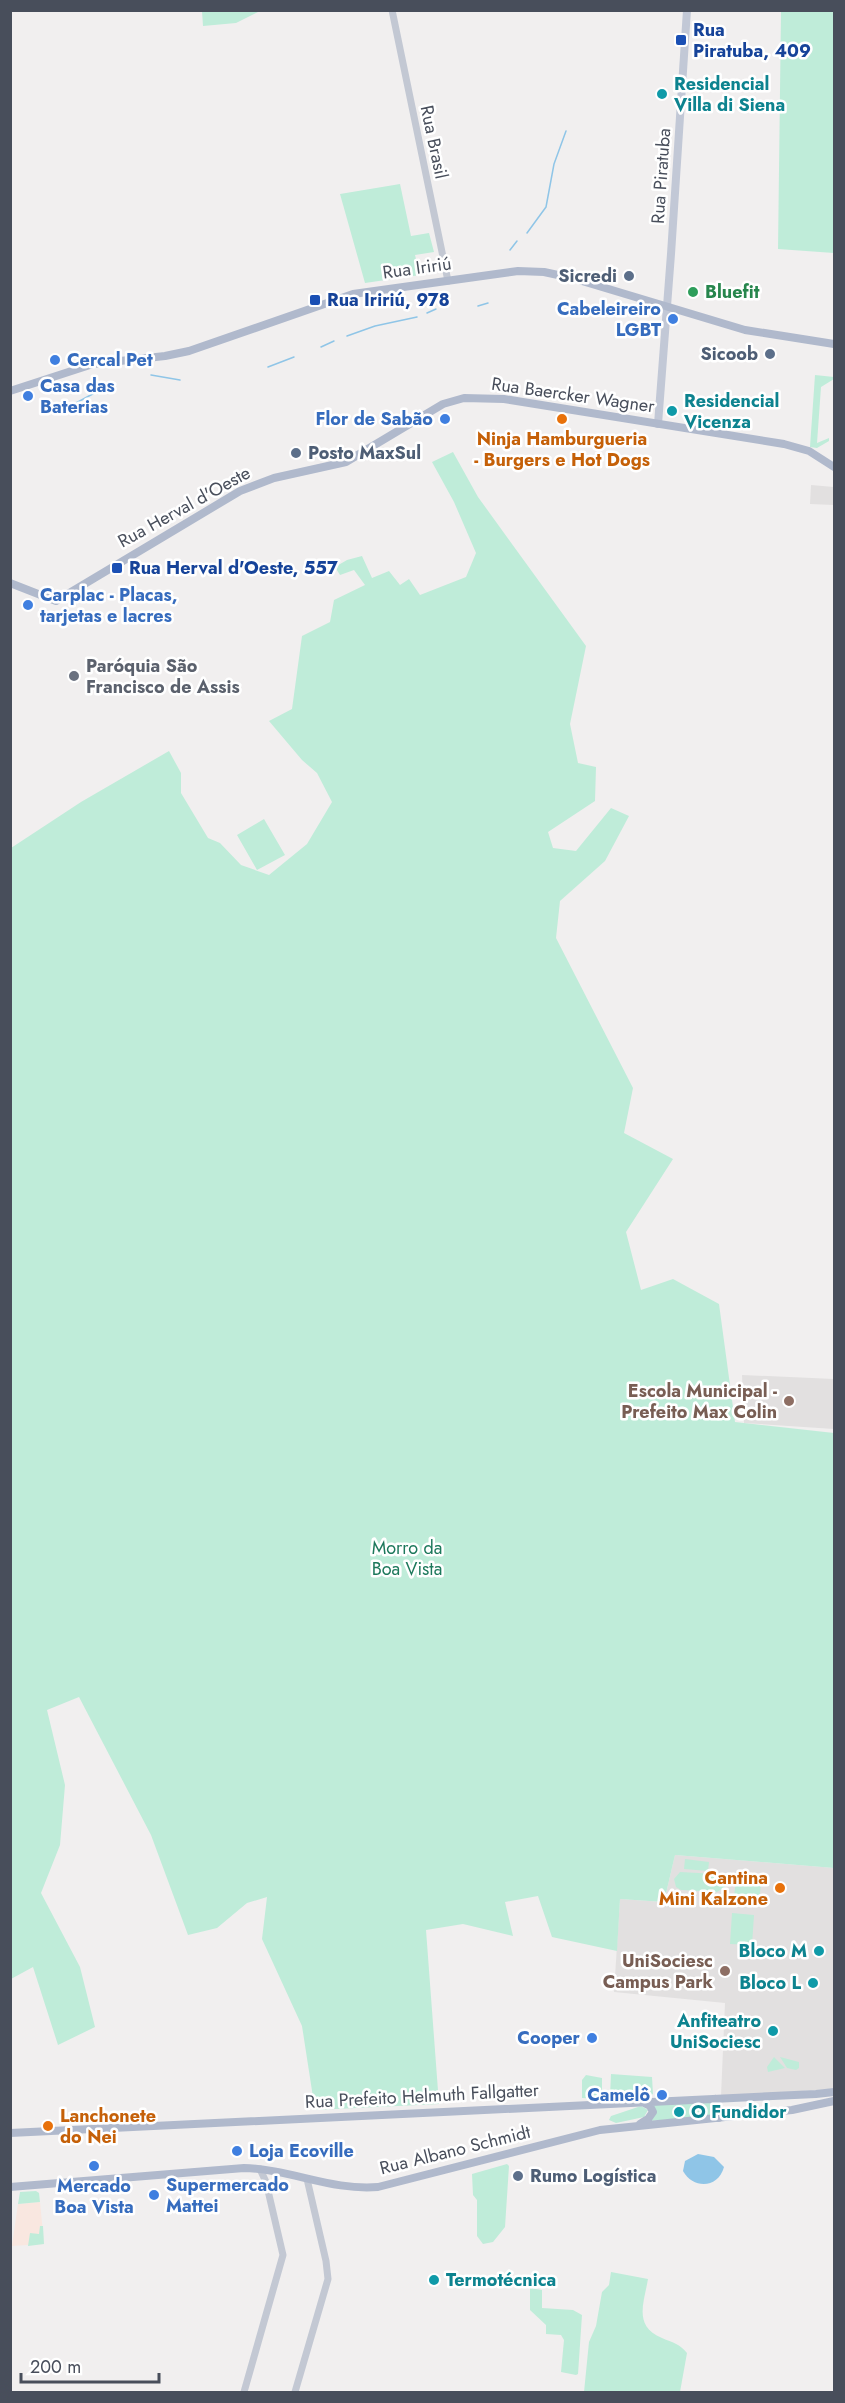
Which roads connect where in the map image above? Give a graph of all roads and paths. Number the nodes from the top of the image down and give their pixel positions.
1 (392, 10) edge
2 (687, 10) edge
3 (448, 281) junction
4 (668, 307) junction
5 (834, 344) edge
6 (10, 391) edge
7 (464, 398) joint
8 (658, 424) junction
9 (834, 466) edge
10 (10, 583) edge
11 (834, 2092) edge
12 (715, 2099) junction
13 (834, 2101) edge
14 (643, 2102) junction
15 (719, 2118) junction
16 (631, 2127) junction
17 (10, 2133) edge
18 (260, 2169) junction
19 (307, 2179) junction
20 (10, 2187) edge
21 (244, 2392) edge
22 (295, 2392) edge

1 - 3 street, Rua Brasil
2 - 4 main road, Rua Piratuba
3 - 4 main road, Rua Iririú
3 - 6 main road, Rua Iririú
4 - 5 main road, Rua Iririú
4 - 8 main road, Rua Piratuba
7 - 8 main road, Rua Baercker Wagner
7 - 10 main road, Rua Herval d'Oeste
8 - 9 main road, Rua Baercker Wagner
11 - 12 main road, Rua Prefeito Helmuth Fallgatter
12 - 14 main road, Rua Prefeito Helmuth Fallgatter
12 - 15 main road
13 - 15 main road, Rua Albano Schmidt
14 - 16 main road
14 - 17 main road, Rua Prefeito Helmuth Fallgatter
15 - 16 main road, Rua Albano Schmidt
16 - 19 main road, Rua Albano Schmidt
18 - 19 main road, Rua Albano Schmidt
18 - 20 main road, Rua Albano Schmidt
18 - 21 street
19 - 22 street

